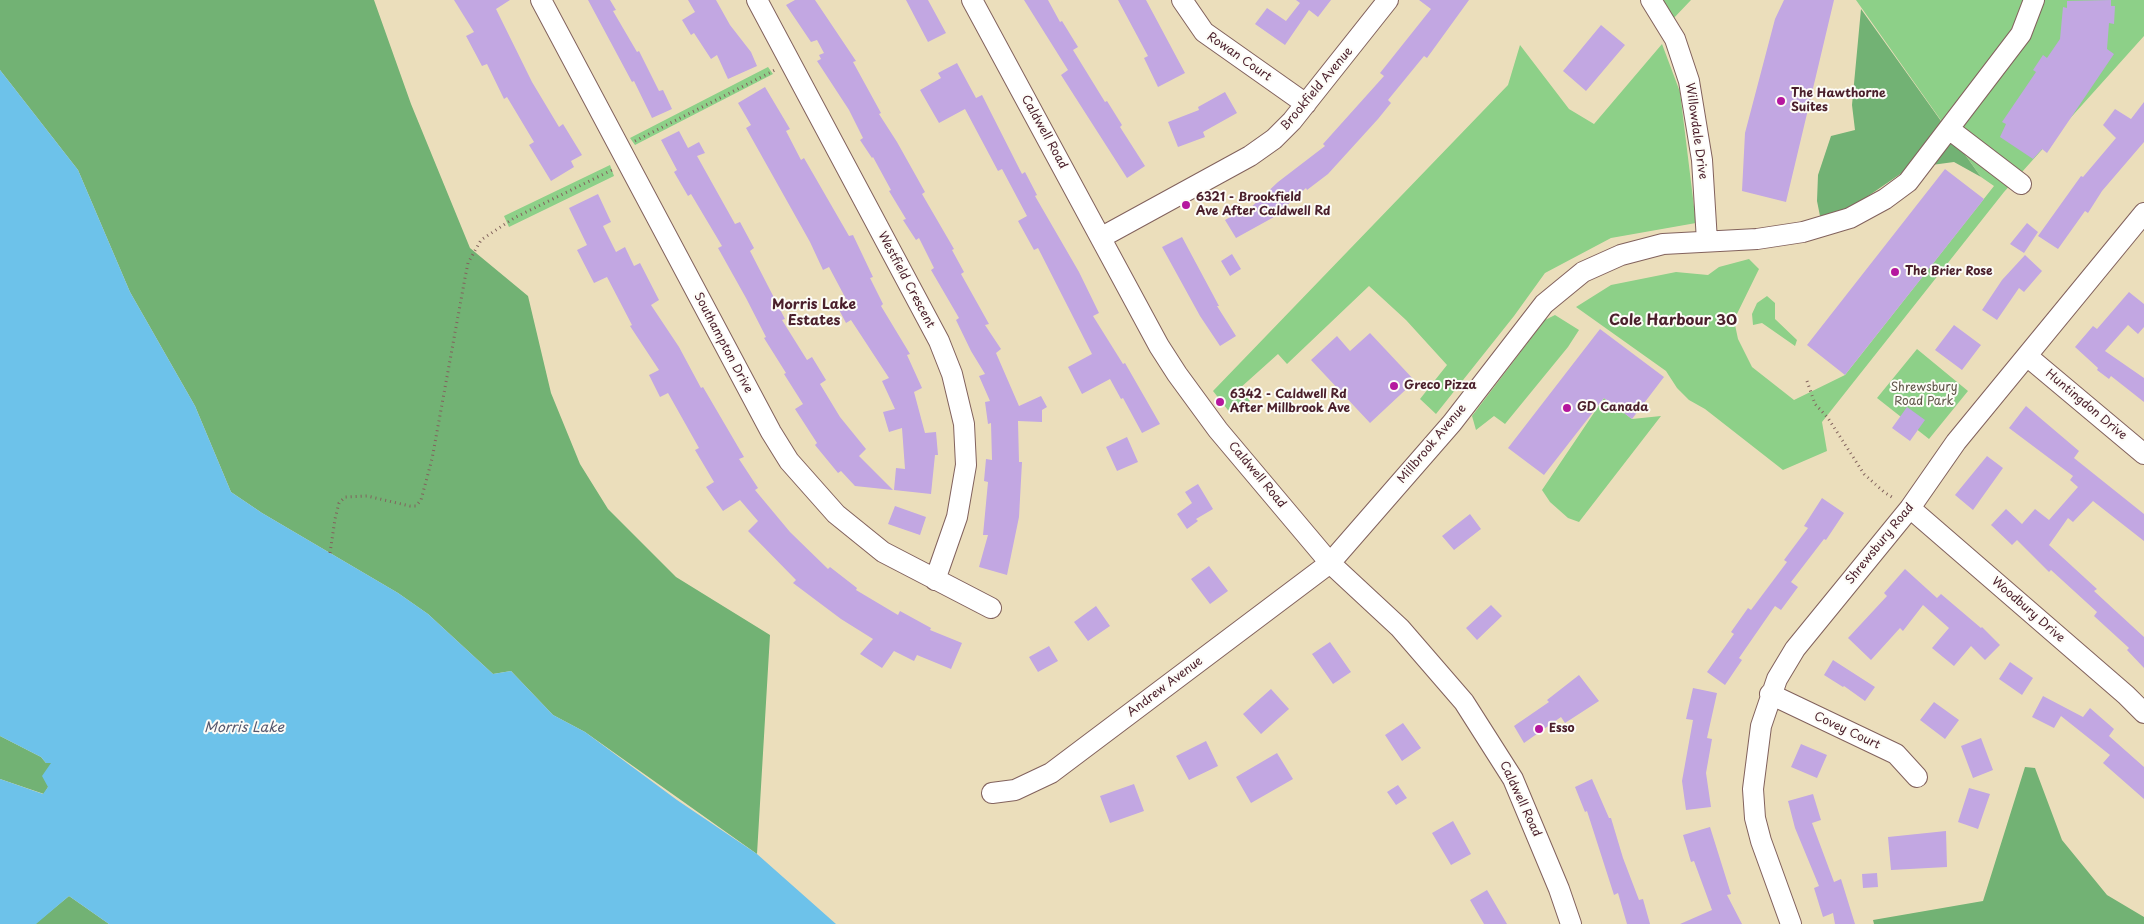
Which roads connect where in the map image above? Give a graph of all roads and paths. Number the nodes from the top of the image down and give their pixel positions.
1 (541, 0) edge
2 (757, 0) edge
3 (972, 0) edge
4 (1182, 0) edge
5 (1388, 0) edge
6 (1651, 0) edge
7 (2034, 0) edge
8 (790, 62) junction
9 (1306, 104) junction
10 (1949, 129) junction
11 (624, 155) junction
12 (2021, 184) dead end
13 (2144, 212) edge
14 (1102, 237) junction
15 (1707, 241) junction
16 (2027, 356) junction
17 (1807, 381) dead end
18 (2144, 454) edge
19 (1910, 508) junction
20 (330, 552) dead end
21 (1330, 563) junction
22 (935, 580) junction
23 (991, 608) dead end
24 (1770, 694) junction
25 (2144, 713) edge
26 (1917, 777) dead end
27 (992, 793) dead end
28 (1571, 924) edge
29 (1791, 924) edge

1 - 11 street, Southampton Drive
2 - 8 street, Westfield Crescent
3 - 14 street, Caldwell Road
4 - 9 street, Rowan Court
5 - 9 street, Brookfield Avenue
6 - 15 street, Willowdale Drive
7 - 10 street, Millbrook Avenue
8 - 11 path
8 - 22 street, Westfield Crescent
9 - 14 street, Brookfield Avenue
10 - 12 street
10 - 15 street, Millbrook Avenue
11 - 20 path
11 - 22 street, Southampton Drive
13 - 16 street, Shrewsbury Road
14 - 21 street, Caldwell Road
15 - 21 street, Millbrook Avenue
16 - 18 street, Huntingdon Drive
16 - 19 street, Shrewsbury Road
17 - 19 path
19 - 24 street, Shrewsbury Road
19 - 25 street, Woodbury Drive
21 - 27 street, Andrew Avenue
21 - 28 street, Caldwell Road
22 - 23 street, Southampton Drive
24 - 26 street, Covey Court
24 - 29 street, Shrewsbury Road

